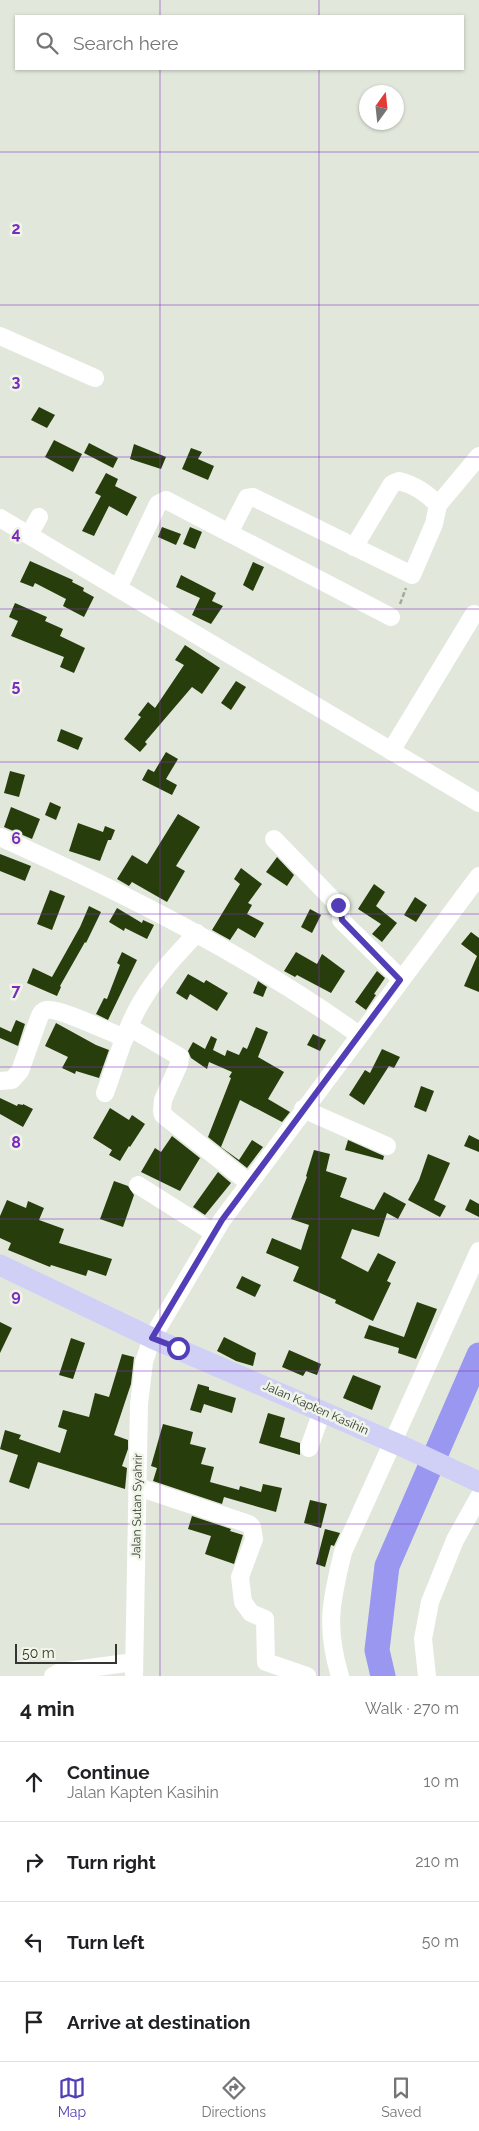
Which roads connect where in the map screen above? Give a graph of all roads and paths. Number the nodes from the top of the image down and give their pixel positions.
1 (0, 336) edge
2 (95, 378) dead end
3 (479, 456) edge
4 (438, 505) junction
5 (39, 517) dead end
6 (0, 518) edge
7 (229, 532) junction
8 (29, 535) junction
9 (354, 546) junction
10 (412, 575) junction
11 (118, 588) junction
12 (474, 614) dead end
13 (391, 617) joint
14 (391, 751) junction
15 (479, 803) edge
16 (0, 837) edge
17 (274, 839) dead end
18 (479, 876) edge
19 (197, 933) junction
20 (400, 980) junction
21 (127, 1033) junction
22 (359, 1035) junction
23 (0, 1081) edge
24 (105, 1093) dead end
25 (303, 1109) junction
26 (387, 1146) dead end
27 (249, 1183) junction
28 (138, 1185) dead end
29 (214, 1233) junction
30 (479, 1251) edge
31 (0, 1265) edge
32 (152, 1338) junction
33 (322, 1411) junction
34 (398, 1444) junction
35 (309, 1448) dead end
36 (479, 1482) edge
37 (138, 1487) junction
38 (479, 1497) edge
39 (134, 1669) edge
40 (53, 1676) edge
41 (307, 1676) edge
42 (340, 1676) edge
43 (427, 1676) edge

1 - 2 street
3 - 4 street
4 - 9 street
4 - 10 street
5 - 8 street
6 - 8 street
7 - 9 street
7 - 11 street
7 - 13 street
8 - 11 street
9 - 10 street
10 - 13 path
11 - 14 street
12 - 14 street
14 - 15 street
16 - 19 street
17 - 20 street
18 - 20 street, Jalan Sutan Syahrir
19 - 21 street
19 - 22 street
20 - 22 street, Jalan Sutan Syahrir
21 - 23 street
21 - 24 street
21 - 27 street
22 - 25 street, Jalan Sutan Syahrir
25 - 26 street
25 - 27 street, Jalan Sutan Syahrir
27 - 29 street, Jalan Sutan Syahrir
28 - 29 street
29 - 32 street, Jalan Sutan Syahrir
30 - 34 street
31 - 32 main road, Jalan Kapten Kasihin
32 - 33 main road, Jalan Kapten Kasihin
32 - 37 street, Jalan Sutan Syahrir
33 - 34 main road, Jalan Kapten Kasihin
33 - 35 street
34 - 36 main road, Jalan Kapten Kasihin
34 - 42 street
37 - 39 street, Jalan Sutan Syahrir
37 - 41 street
38 - 43 street
39 - 40 street

